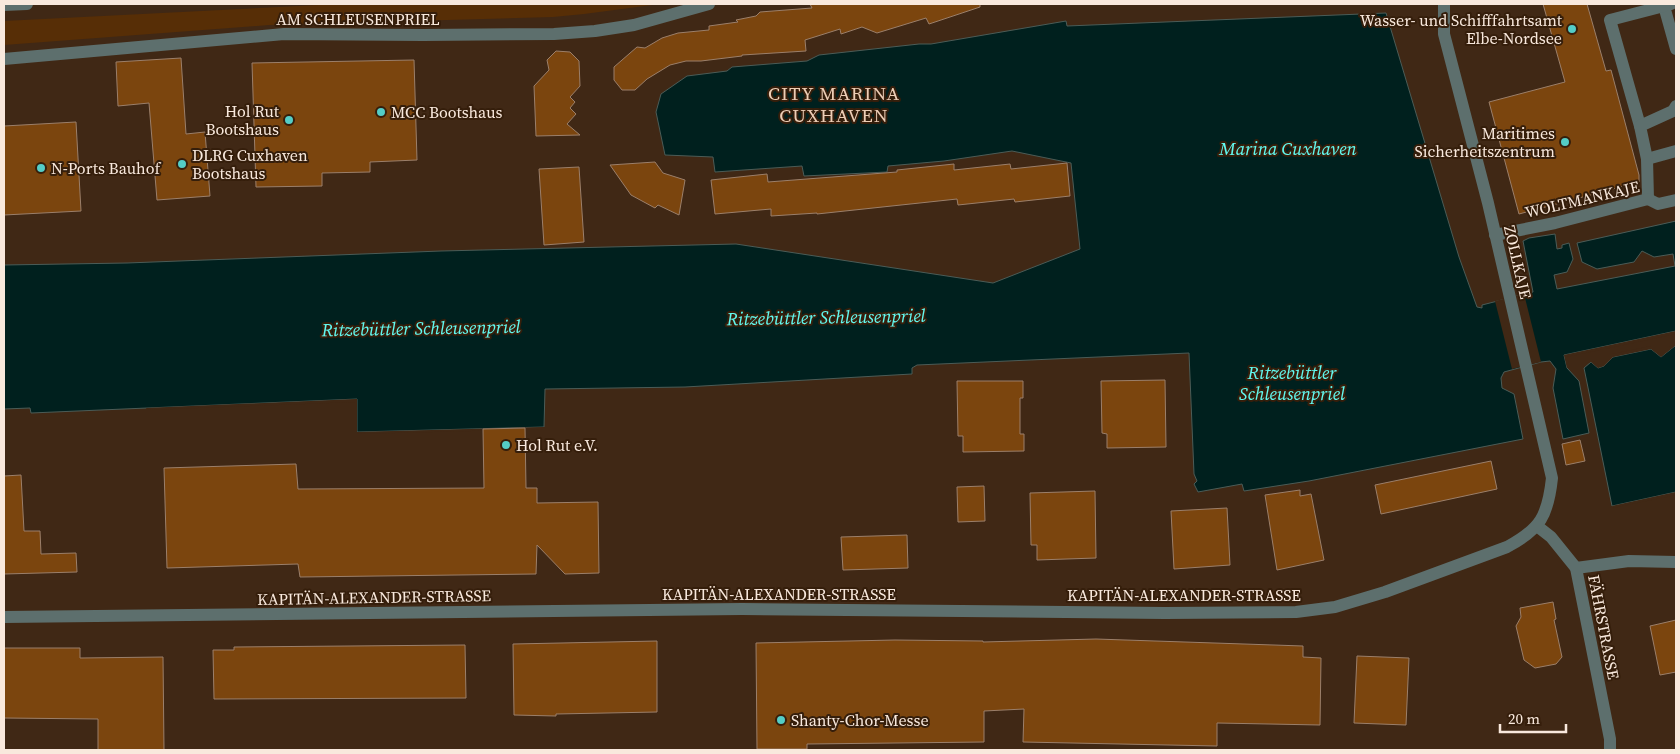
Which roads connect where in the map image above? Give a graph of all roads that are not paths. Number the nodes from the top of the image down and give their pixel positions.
1 (27, 4) edge
2 (709, 4) edge
3 (1444, 4) edge
4 (4, 5) edge
5 (1667, 5) edge
6 (1676, 49) edge
7 (4, 59) edge
8 (1676, 106) edge
9 (1640, 126) junction
10 (1676, 151) edge
11 (1646, 159) junction
12 (1648, 199) junction
13 (1676, 200) edge
14 (1495, 236) junction
15 (1536, 526) junction
16 (1676, 562) edge
17 (1576, 568) junction
18 (4, 617) edge
19 (1610, 750) edge

1 - 4 street
2 - 7 street, AM SCHLEUSENPRIEL
3 - 14 street, ZOLLKAJE
5 - 6 street
5 - 9 street
8 - 9 street
9 - 11 street
10 - 11 street
11 - 12 street
12 - 13 street, WOLTMANKAJE
12 - 14 street, WOLTMANKAJE
14 - 15 street, ZOLLKAJE
15 - 17 street, FÄHRSTRASSE
15 - 18 street, KAPITÄN-ALEXANDER-STRASSE
16 - 17 street
17 - 19 street, FÄHRSTRASSE

